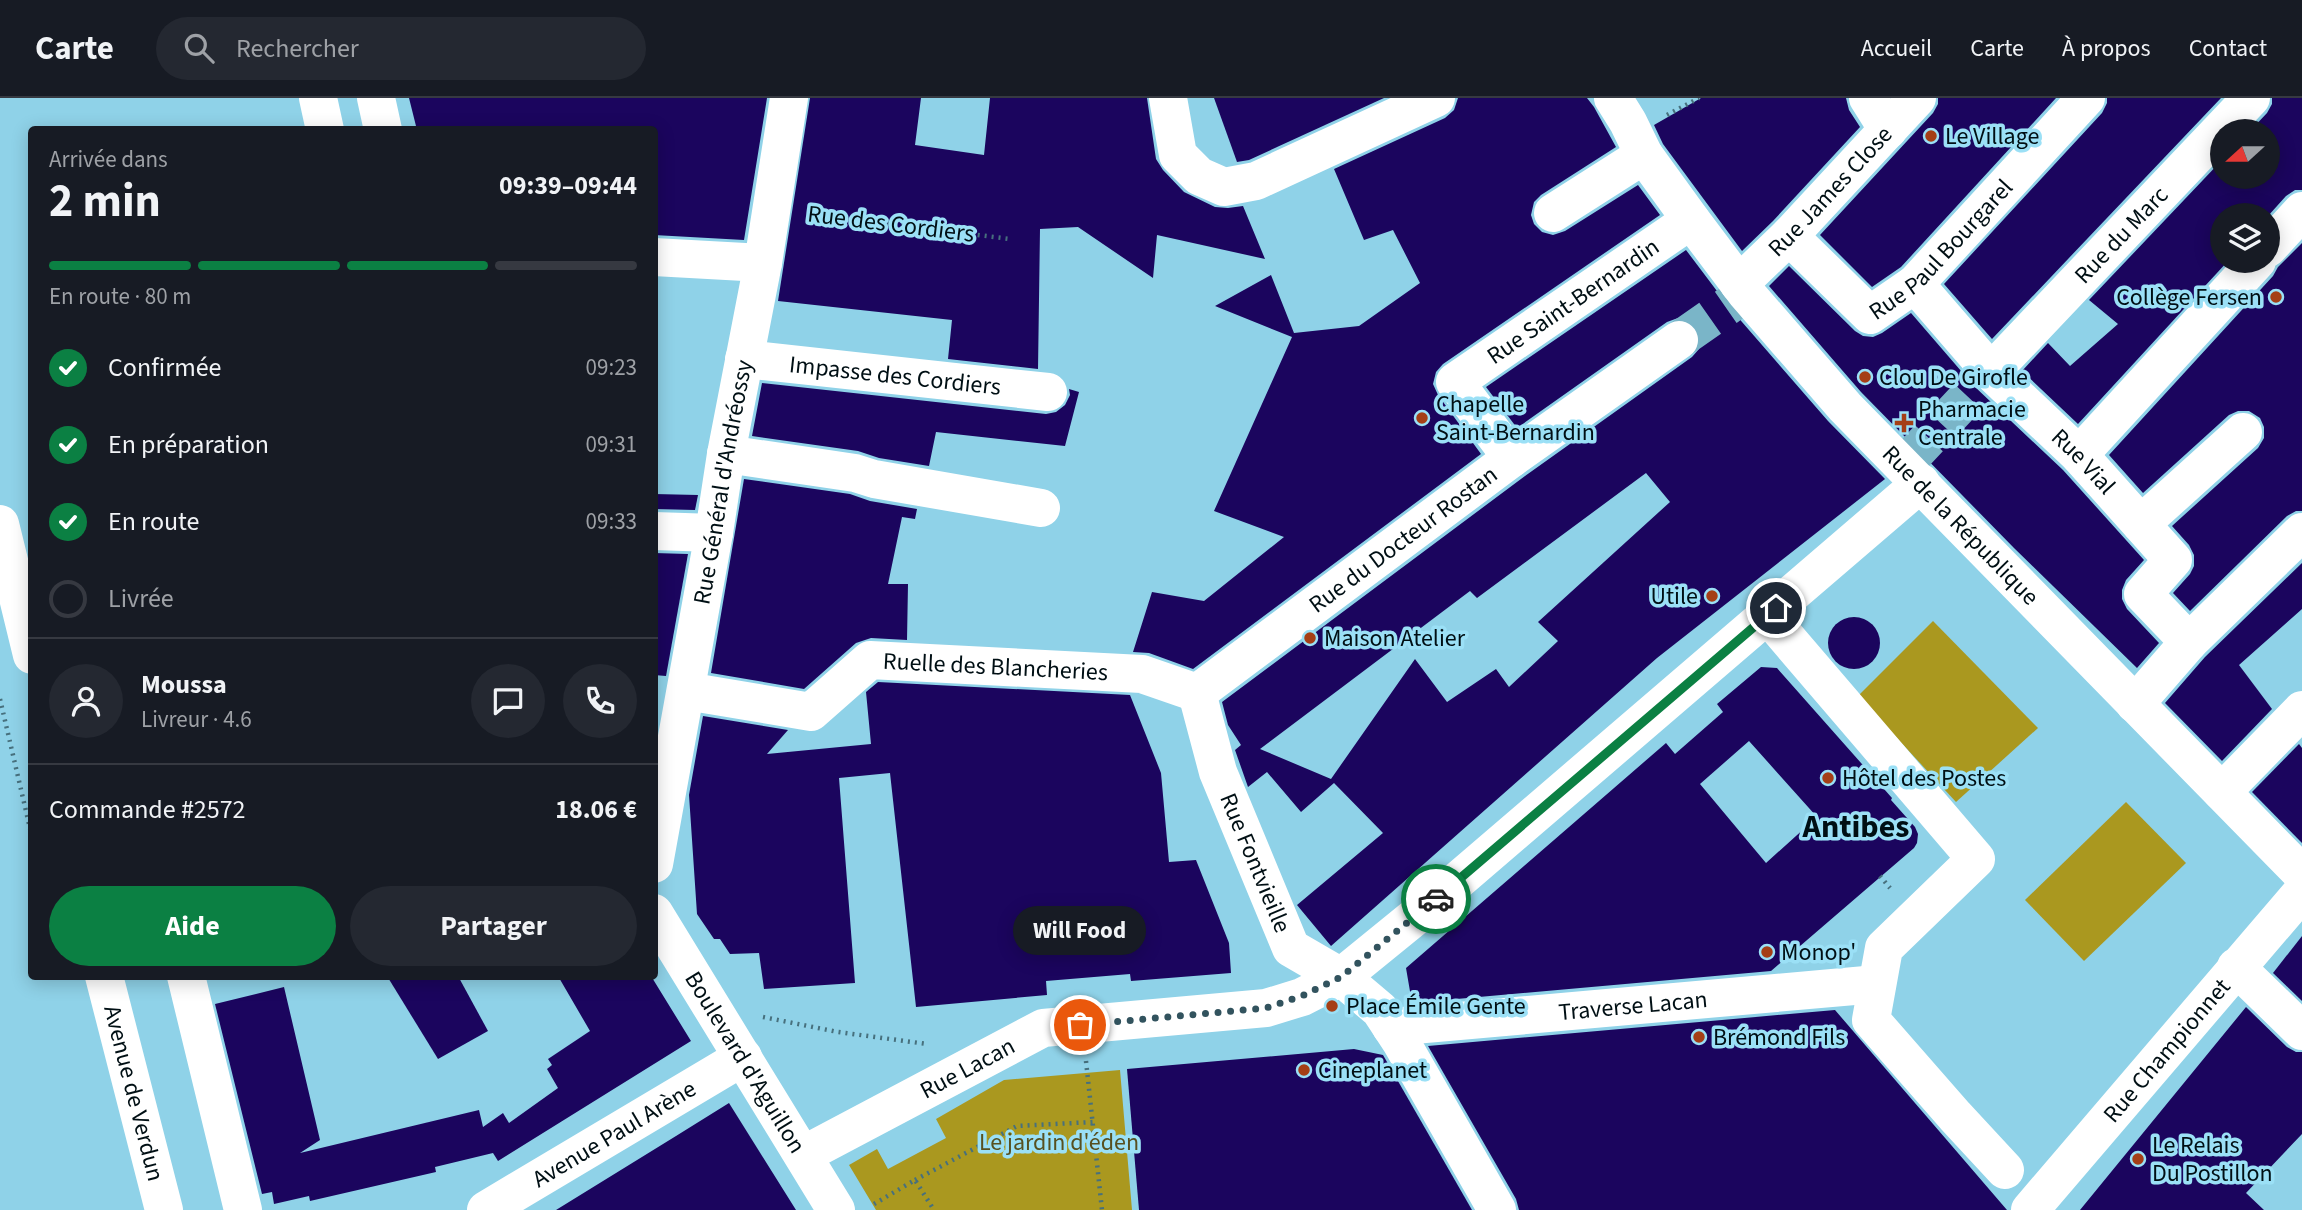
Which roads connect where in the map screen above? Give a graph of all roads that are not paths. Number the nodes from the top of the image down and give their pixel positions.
1 (318, 98) edge
2 (376, 98) edge
3 (789, 98) edge
4 (1168, 98) edge
5 (1436, 98) edge
6 (1613, 98) edge
7 (1868, 98) edge
8 (1917, 98) edge
9 (2086, 98) edge
10 (2251, 98) edge
11 (324, 126) edge
12 (382, 126) edge
13 (1888, 130) junction
14 (1644, 155) junction
15 (2302, 211) edge
16 (1553, 213) dead end
17 (1691, 220) junction
18 (2280, 235) edge
19 (1789, 236) junction
20 (658, 257) edge
21 (763, 263) junction
22 (2245, 273) edge
23 (1916, 284) junction
24 (1739, 293) junction
25 (1679, 340) tunnel mouth
26 (744, 359) junction
27 (1991, 372) junction
28 (1048, 392) dead end
29 (2243, 432) dead end
30 (726, 454) junction
31 (2079, 454) junction
32 (1512, 458) junction
33 (1921, 484) junction
34 (1041, 508) dead end
35 (0, 524) edge
36 (2141, 524) junction
37 (658, 531) edge
38 (2302, 532) edge
39 (715, 533) junction
40 (1772, 612) junction
41 (28, 640) edge
42 (2189, 642) junction
43 (686, 691) junction
44 (1197, 693) junction
45 (2135, 704) junction
46 (2302, 710) edge
47 (2222, 792) junction
48 (658, 842) edge
49 (2302, 874) edge
50 (2302, 891) edge
51 (658, 920) edge
52 (2236, 967) junction
53 (1341, 977) junction
54 (105, 980) edge
55 (187, 980) edge
56 (1877, 984) junction
57 (1391, 1027) junction
58 (2302, 1031) edge
59 (743, 1057) junction
60 (803, 1155) junction
61 (2005, 1170) dead end
62 (164, 1210) edge
63 (243, 1210) edge
64 (486, 1210) edge
65 (836, 1210) edge
66 (1497, 1210) edge
67 (2030, 1210) edge

1 - 11 street
2 - 12 street
3 - 21 street, Rue Général d'Andréossy
4 - 5 street
6 - 14 street, Rue de la République
7 - 13 street
8 - 13 street, Rue James Close
9 - 23 street, Rue Paul Bourgarel
10 - 27 street, Rue du Marc
13 - 19 street, Rue James Close
14 - 16 street
14 - 17 street, Rue de la République
15 - 18 street
17 - 24 street, Rue de la République
17 - 32 street, Rue Saint-Bernardin
19 - 23 street, Rue Paul Bourgarel
19 - 24 street, Rue James Close
20 - 21 street
21 - 26 street, Rue Général d'Andréossy
22 - 31 street
23 - 27 street, Rue Vial
24 - 33 street, Rue de la République
25 - 32 street, Rue du Docteur Rostan
26 - 28 street, Impasse des Cordiers
26 - 30 street, Rue Général d'Andréossy
27 - 31 street, Rue Vial
29 - 36 street
30 - 34 street
30 - 39 street, Rue Général d'Andréossy
31 - 36 street, Rue Vial
32 - 44 street, Rue du Docteur Rostan
33 - 40 street, Rue Lacan
33 - 45 street, Rue de la République
35 - 41 street
36 - 42 street, Rue Vial
37 - 39 street
38 - 42 street
39 - 43 street, Rue Général d'Andréossy
40 - 53 street, Rue Lacan
40 - 56 street
42 - 45 street
43 - 44 street, Ruelle des Blancheries
43 - 48 street, Rue Général d'Andréossy
44 - 53 street, Rue Fontvieille
45 - 47 street, Rue de la République
46 - 47 street
47 - 49 street, Rue de la République
50 - 52 street, Rue Championnet
51 - 59 street, Boulevard d'Aguillon
52 - 58 street
52 - 67 street, Rue Championnet
53 - 57 street, Rue Fontvieille
53 - 60 street, Rue Lacan
54 - 62 street, Avenue de Verdun
55 - 63 street
56 - 57 street, Traverse Lacan
56 - 61 street
57 - 66 street, Rue Fontvieille
59 - 60 street, Boulevard d'Aguillon
59 - 64 street, Avenue Paul Arène
60 - 65 street, Boulevard d'Aguillon

